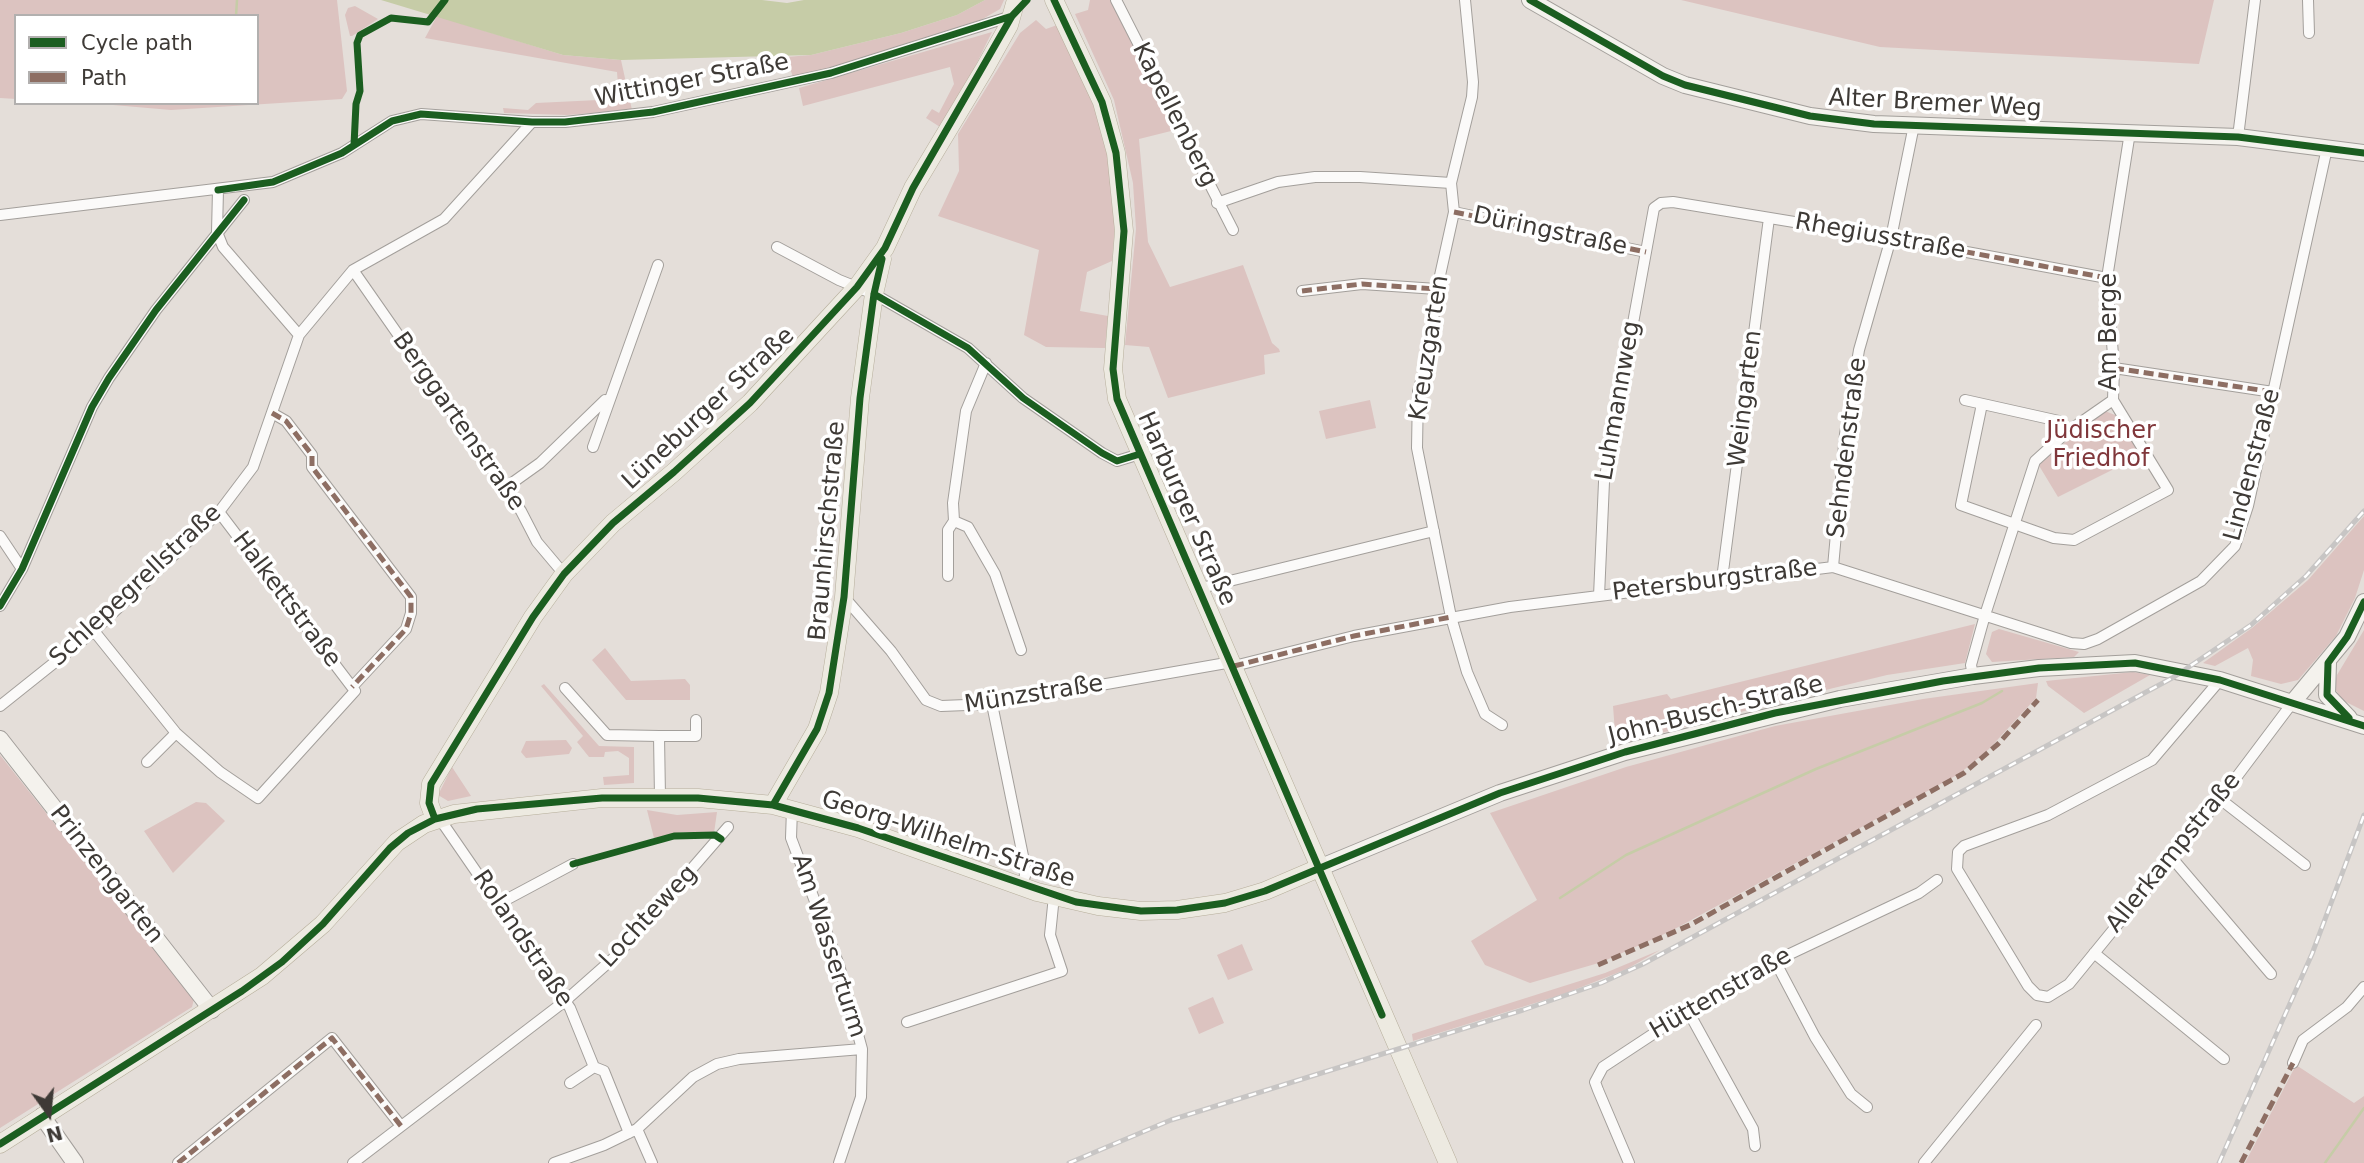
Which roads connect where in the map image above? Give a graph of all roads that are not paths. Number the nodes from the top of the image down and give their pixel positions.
1 (1027, 0) edge
2 (1054, 0) edge
3 (1116, 0) edge
4 (1465, 0) edge
5 (1530, 0) edge
6 (2255, 0) edge
7 (2308, 0) edge
8 (1014, 8) edge
9 (2309, 33) dead end
10 (532, 122) junction
11 (1914, 125) junction
12 (2130, 132) junction
13 (2238, 137) junction
14 (2327, 148) junction
15 (2364, 153) edge
16 (1451, 183) junction
17 (218, 190) junction
18 (244, 200) dead end
19 (1217, 203) junction
20 (1654, 208) joint
21 (1454, 212) junction
22 (0, 215) edge
23 (1769, 218) junction
24 (1233, 230) dead end
25 (217, 232) junction
26 (1891, 238) junction
27 (777, 247) dead end
28 (1646, 253) junction
29 (658, 265) dead end
30 (352, 270) junction
31 (2107, 278) junction
32 (1437, 289) junction
33 (866, 291) junction
34 (1302, 291) dead end
35 (838, 311) junction
36 (870, 318) junction
37 (299, 335) junction
38 (985, 363) junction
39 (2114, 368) junction
40 (2273, 392) junction
41 (609, 396) junction
42 (1965, 400) dead end
43 (2113, 400) junction
44 (1982, 404) junction
45 (272, 413) junction
46 (2067, 432) junction
47 (593, 447) dead end
48 (1140, 454) junction
49 (505, 488) junction
50 (219, 512) junction
51 (954, 521) junction
52 (2013, 523) junction
53 (1434, 531) junction
54 (0, 536) edge
55 (1833, 567) junction
56 (22, 569) junction
57 (564, 573) junction
58 (948, 576) dead end
59 (1722, 579) junction
60 (1200, 588) junction
61 (1599, 596) junction
62 (844, 597) junction
63 (2364, 602) edge
64 (0, 606) edge
65 (1985, 615) junction
66 (1451, 617) junction
67 (94, 631) junction
68 (1021, 650) dead end
69 (2328, 663) junction
70 (1233, 664) junction
71 (1973, 676) junction
72 (2220, 680) junction
73 (352, 687) junction
74 (565, 688) dead end
75 (2293, 702) junction
76 (992, 704) junction
77 (0, 706) edge
78 (696, 720) dead end
79 (2359, 724) edge
80 (1502, 725) dead end
81 (176, 733) junction
82 (659, 736) junction
83 (0, 739) edge
84 (147, 762) dead end
85 (660, 797) junction
86 (2220, 799) junction
87 (773, 805) junction
88 (793, 809) junction
89 (435, 820) junction
90 (728, 827) dead end
91 (2172, 858) junction
92 (573, 864) dead end
93 (2305, 865) dead end
94 (1320, 869) junction
95 (1937, 880) dead end
96 (1021, 886) junction
97 (1054, 897) junction
98 (500, 903) junction
99 (2094, 953) junction
100 (1775, 961) junction
101 (2271, 974) dead end
102 (2364, 987) edge
103 (565, 1001) junction
104 (212, 1010) junction
105 (1688, 1011) junction
106 (907, 1022) dead end
107 (2036, 1025) dead end
108 (862, 1049) junction
109 (2224, 1059) dead end
110 (2293, 1063) dead end
111 (594, 1067) junction
112 (570, 1083) dead end
113 (1867, 1107) dead end
114 (42, 1116) junction
115 (401, 1126) junction
116 (633, 1131) junction
117 (0, 1144) edge
118 (1755, 1146) dead end
119 (75, 1163) edge
120 (178, 1163) edge
121 (353, 1163) edge
122 (554, 1163) edge
123 (652, 1163) edge
124 (839, 1163) edge
125 (1448, 1163) edge
126 (1629, 1163) edge
127 (1924, 1163) edge

1 - 8 main road, Lüneburger Straße
2 - 48 main road, Harburger Straße
3 - 19 street, Kapellenberg
4 - 16 street, Kreuzgarten
5 - 11 street, Alter Bremer Weg
6 - 13 street
7 - 9 street
8 - 10 street, Wittinger Straße
8 - 33 main road, Lüneburger Straße
10 - 17 street, Wittinger Straße
10 - 30 street, Schlepegrellstraße
11 - 12 street, Alter Bremer Weg
11 - 26 street, Sehndenstraße
12 - 13 street, Alter Bremer Weg
12 - 31 street, Am Berge
13 - 14 street, Alter Bremer Weg
14 - 15 street, Alter Bremer Weg
14 - 40 street, Lindenstraße
16 - 19 street
16 - 21 street, Kreuzgarten
17 - 22 street, Wittinger Straße
17 - 25 street
18 - 25 street
19 - 24 street, Kapellenberg
20 - 23 street, Rhegiusstraße
20 - 28 street, Luhmannweg
21 - 28 street, Düringstraße
21 - 32 street, Kreuzgarten
23 - 26 street, Rhegiusstraße
23 - 59 street, Weingarten
25 - 37 street
25 - 56 street
26 - 31 street, Rhegiusstraße
26 - 55 street, Sehndenstraße
27 - 33 street
28 - 61 street, Luhmannweg
29 - 41 street
30 - 37 street, Schlepegrellstraße
30 - 49 street, Berggartenstraße
31 - 39 street, Am Berge
32 - 34 street
32 - 53 street, Kreuzgarten
33 - 35 main road, Lüneburger Straße
33 - 36 main road, Braunhirschstraße
33 - 38 street
35 - 36 main road
35 - 57 main road, Lüneburger Straße
36 - 62 main road, Braunhirschstraße
37 - 45 street, Schlepegrellstraße
38 - 48 street
38 - 51 street
39 - 40 street
39 - 43 street, Am Berge
40 - 65 street, Lindenstraße
41 - 47 street
41 - 49 street
42 - 44 street
43 - 46 street, Am Berge
43 - 52 street
44 - 46 street
44 - 52 street
45 - 50 street, Schlepegrellstraße
45 - 73 street, Halkettstraße
46 - 52 street, Am Berge
48 - 60 main road, Harburger Straße
49 - 57 street, Berggartenstraße
50 - 67 street, Schlepegrellstraße
50 - 73 street, Halkettstraße
51 - 58 street
51 - 68 street
52 - 65 street, Am Berge
53 - 60 street
53 - 66 street, Kreuzgarten
54 - 56 street
55 - 59 street, Petersburgstraße
55 - 65 street, Petersburgstraße
56 - 64 street
57 - 89 main road, Lüneburger Straße
59 - 61 street, Petersburgstraße
60 - 70 main road, Harburger Straße
61 - 66 street, Petersburgstraße
62 - 76 street, Münzstraße
62 - 87 main road, Braunhirschstraße
63 - 69 street
65 - 71 street
66 - 70 street, Petersburgstraße
66 - 80 street, Kreuzgarten
67 - 77 street, Schlepegrellstraße
67 - 81 street
69 - 75 street
69 - 79 street
70 - 76 street, Münzstraße
70 - 94 main road, Harburger Straße
71 - 72 street
71 - 94 street, John-Busch-Straße
72 - 75 street
72 - 99 street, Allerkampstraße
73 - 81 street, Halkettstraße
74 - 82 street
75 - 79 street
75 - 86 street, Allerkampstraße
76 - 96 street
78 - 82 street
81 - 84 street
82 - 85 street
83 - 104 street, Prinzengarten
85 - 87 main road, Georg-Wilhelm-Straße
85 - 89 main road, Georg-Wilhelm-Straße
86 - 91 street, Allerkampstraße
86 - 93 street
87 - 88 main road, Georg-Wilhelm-Straße
88 - 96 main road, Georg-Wilhelm-Straße
88 - 108 street, Am Wasserturm
89 - 98 street, Rolandstraße
89 - 104 main road, Georg-Wilhelm-Straße
90 - 103 street, Lochteweg
91 - 99 street, Allerkampstraße
91 - 101 street
92 - 98 street
94 - 97 main road, Georg-Wilhelm-Straße
94 - 125 main road, Harburger Straße
95 - 100 street, Hüttenstraße
96 - 97 main road, Georg-Wilhelm-Straße
97 - 106 street
98 - 103 street, Rolandstraße
99 - 109 street
100 - 105 street, Hüttenstraße
100 - 113 street
102 - 110 street
103 - 111 street, Rolandstraße
103 - 115 street, Lochteweg
104 - 114 main road, Georg-Wilhelm-Straße
105 - 118 street
105 - 126 street, Hüttenstraße
107 - 127 street
108 - 116 street
108 - 124 street, Am Wasserturm
111 - 112 street
111 - 116 street, Rolandstraße
114 - 117 main road, Georg-Wilhelm-Straße
114 - 119 street
115 - 120 street
115 - 121 street, Lochteweg
116 - 122 street
116 - 123 street, Rolandstraße

